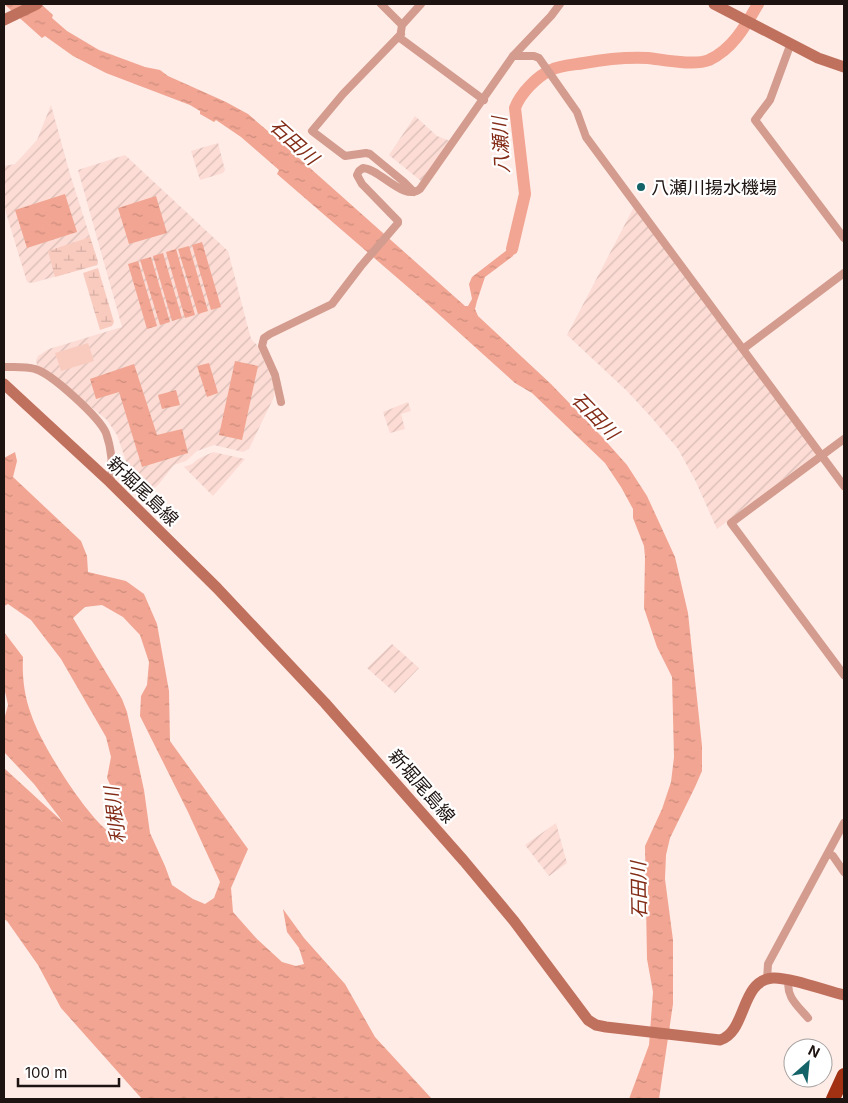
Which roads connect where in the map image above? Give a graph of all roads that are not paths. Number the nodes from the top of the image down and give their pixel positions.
1 (38, 4) edge
2 (381, 4) edge
3 (421, 4) edge
4 (560, 4) edge
5 (714, 4) edge
6 (4, 20) edge
7 (402, 25) junction
8 (401, 34) junction
9 (791, 43) junction
10 (514, 56) junction
11 (844, 68) edge
12 (484, 100) junction
13 (414, 192) junction
14 (844, 238) edge
15 (844, 273) edge
16 (743, 349) junction
17 (4, 367) edge
18 (4, 384) edge
19 (281, 402) dead end
20 (844, 439) edge
21 (822, 456) junction
22 (110, 482) junction
23 (844, 486) edge
24 (844, 675) edge
25 (844, 823) edge
26 (828, 853) junction
27 (844, 872) edge
28 (767, 979) junction
29 (789, 980) junction
30 (844, 995) edge
31 (808, 1018) dead end
32 (844, 1075) edge
33 (833, 1099) edge

1 - 6 main road
2 - 7 street
3 - 7 street
4 - 10 street
5 - 9 main road
7 - 8 street
8 - 12 street
8 - 13 street
9 - 11 main road
9 - 14 street
10 - 12 street
10 - 16 street
12 - 13 street
13 - 19 street
15 - 16 street
16 - 21 street
17 - 22 street
18 - 22 main road, 新堀尾島線
20 - 21 street
21 - 23 street
21 - 24 street
22 - 28 main road, 新堀尾島線
25 - 26 street
26 - 27 street
26 - 28 street
28 - 29 main road
29 - 30 main road
29 - 31 street
32 - 33 highway

